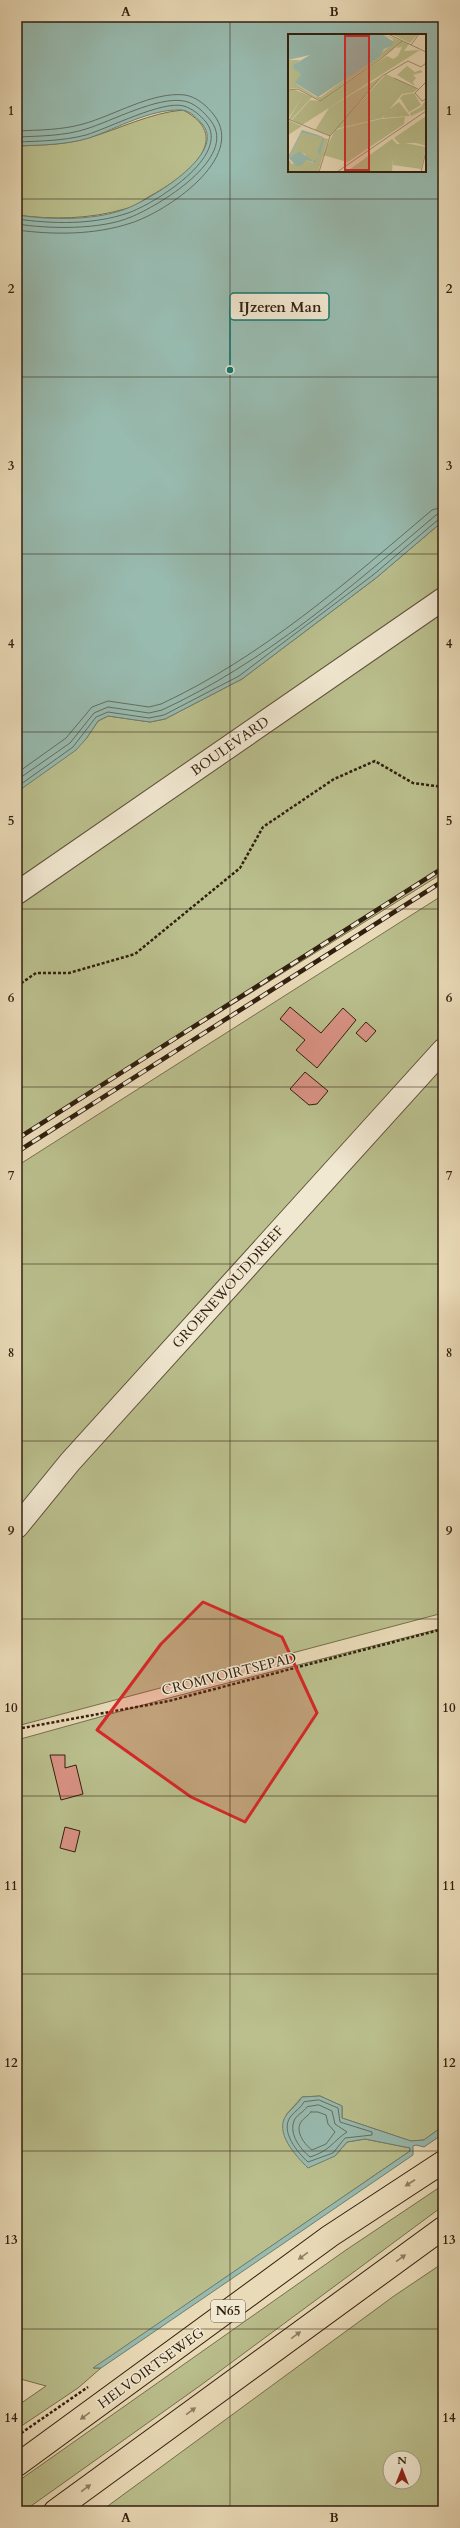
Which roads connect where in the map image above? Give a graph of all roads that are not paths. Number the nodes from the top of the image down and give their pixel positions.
1 (443, 599) edge
2 (17, 893) edge
3 (443, 1050) edge
4 (17, 1527) edge
5 (443, 2162) edge
6 (443, 2228) edge
7 (17, 2465) edge
8 (54, 2511) edge

1 - 2 street, BOULEVARD
3 - 4 street, GROENEWOUDDREEF
5 -> 7 main road, HELVOIRTSEWEG / N65
8 -> 6 main road

